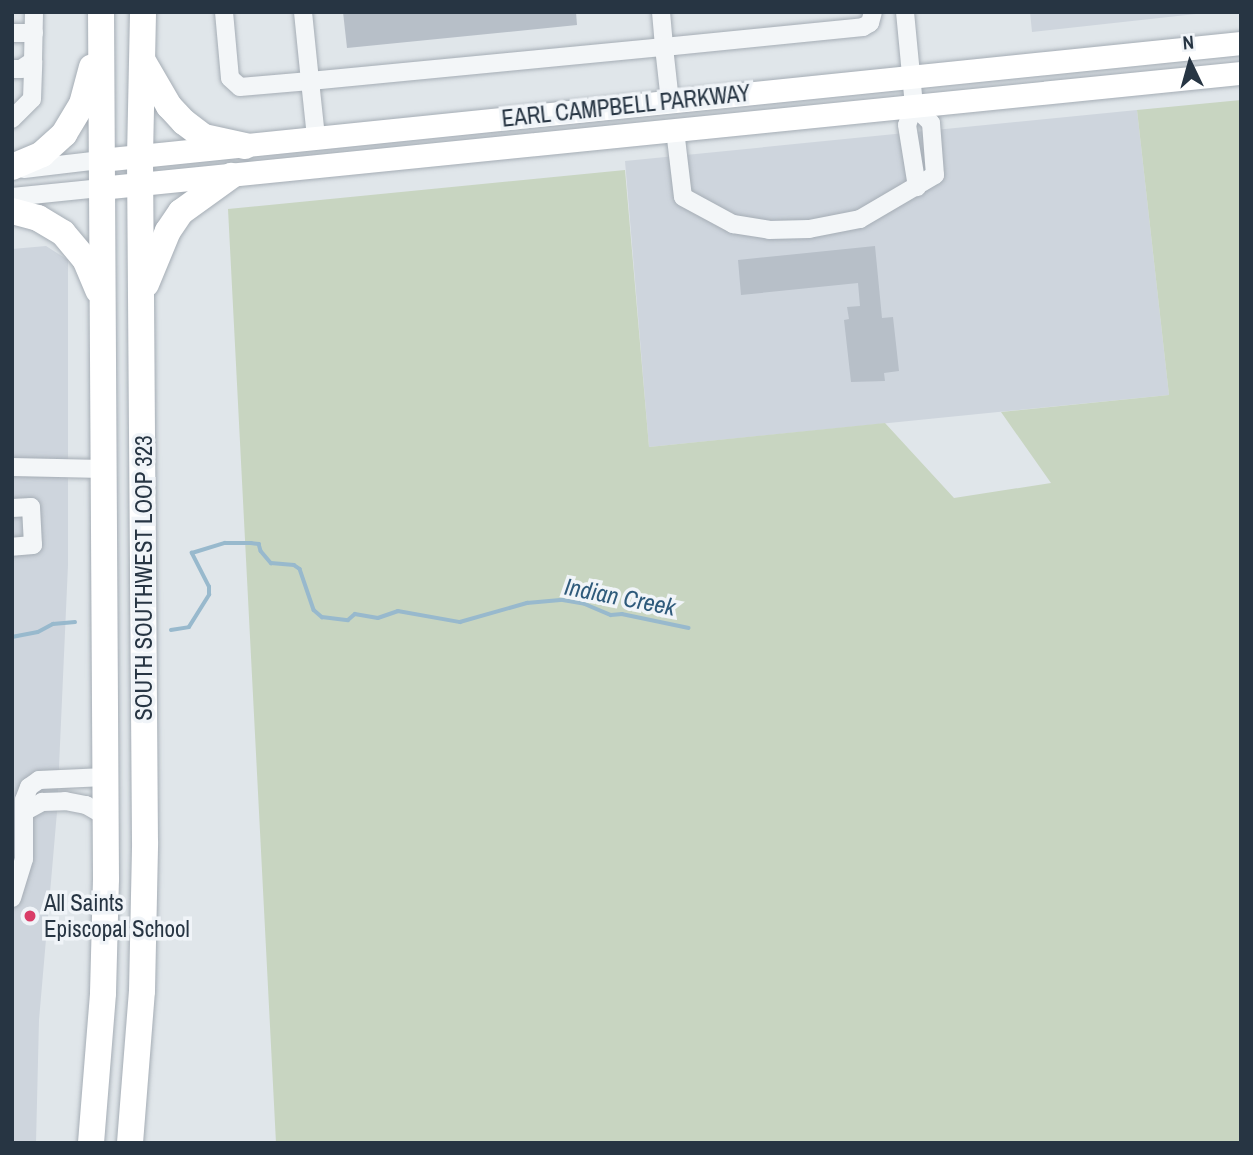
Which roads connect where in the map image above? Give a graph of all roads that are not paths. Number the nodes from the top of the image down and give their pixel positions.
1 (34, 12) edge
2 (143, 12) edge
3 (224, 12) edge
4 (303, 12) edge
5 (660, 12) edge
6 (873, 12) edge
7 (905, 12) edge
8 (101, 22) edge
9 (12, 33) edge
10 (34, 33) junction
11 (1241, 43) edge
12 (664, 47) junction
13 (33, 61) junction
14 (144, 62) junction
15 (12, 69) edge
16 (1241, 72) edge
17 (912, 77) junction
18 (310, 81) junction
19 (670, 102) junction
20 (914, 106) junction
21 (12, 119) edge
22 (675, 130) junction
23 (316, 137) junction
24 (244, 146) junction
25 (140, 157) junction
26 (101, 160) junction
27 (12, 168) edge
28 (231, 176) junction
29 (141, 184) junction
30 (917, 187) junction
31 (100, 188) junction
32 (12, 197) edge
33 (12, 211) edge
34 (142, 296) junction
35 (104, 307) junction
36 (12, 467) edge
37 (103, 469) junction
38 (12, 508) edge
39 (12, 547) edge
40 (105, 777) junction
41 (24, 812) junction
42 (106, 816) junction
43 (145, 842) junction
44 (12, 898) edge
45 (90, 1143) edge
46 (130, 1143) edge

1 - 10 street
2 - 14 highway, SOUTH SOUTHWEST LOOP 323
3 - 18 street
4 - 18 street
5 - 12 street
6 - 12 street
7 - 17 street
8 - 26 highway, SOUTH SOUTHWEST LOOP 323
8 - 27 highway
9 - 10 street
10 - 13 street
11 - 17 main road, EARL CAMPBELL PARKWAY
12 - 18 street
12 - 19 street
13 - 15 street
13 - 21 street
14 - 24 highway
14 - 25 highway, SOUTH SOUTHWEST LOOP 323
16 - 20 main road, EARL CAMPBELL PARKWAY
17 - 19 main road, EARL CAMPBELL PARKWAY
17 - 20 street
18 - 23 street
19 - 23 main road, EARL CAMPBELL PARKWAY
20 - 22 main road, EARL CAMPBELL PARKWAY
20 - 30 street
20 - 30 street
22 - 28 main road, EARL CAMPBELL PARKWAY
22 - 30 street
23 - 24 main road, EARL CAMPBELL PARKWAY
24 - 25 main road, EARL CAMPBELL PARKWAY
25 - 26 main road, EARL CAMPBELL PARKWAY
25 - 29 highway, SOUTH SOUTHWEST LOOP 323
26 - 27 street, EARL CAMPBELL PARKWAY
26 - 31 highway, SOUTH SOUTHWEST LOOP 323
28 - 29 main road, EARL CAMPBELL PARKWAY
28 - 34 highway
29 - 31 main road, EARL CAMPBELL PARKWAY
29 - 34 highway, SOUTH SOUTHWEST LOOP 323
31 - 32 street, EARL CAMPBELL PARKWAY
31 - 35 highway, SOUTH SOUTHWEST LOOP 323
33 - 35 highway
34 - 43 highway, SOUTH SOUTHWEST LOOP 323
35 - 37 highway, SOUTH SOUTHWEST LOOP 323
36 - 37 street
37 - 40 highway, SOUTH SOUTHWEST LOOP 323
38 - 39 street
40 - 41 street
40 - 42 highway, SOUTH SOUTHWEST LOOP 323
40 - 43 highway
41 - 42 street
41 - 44 street
42 - 45 highway, SOUTH SOUTHWEST LOOP 323
43 - 46 highway, SOUTH SOUTHWEST LOOP 323

